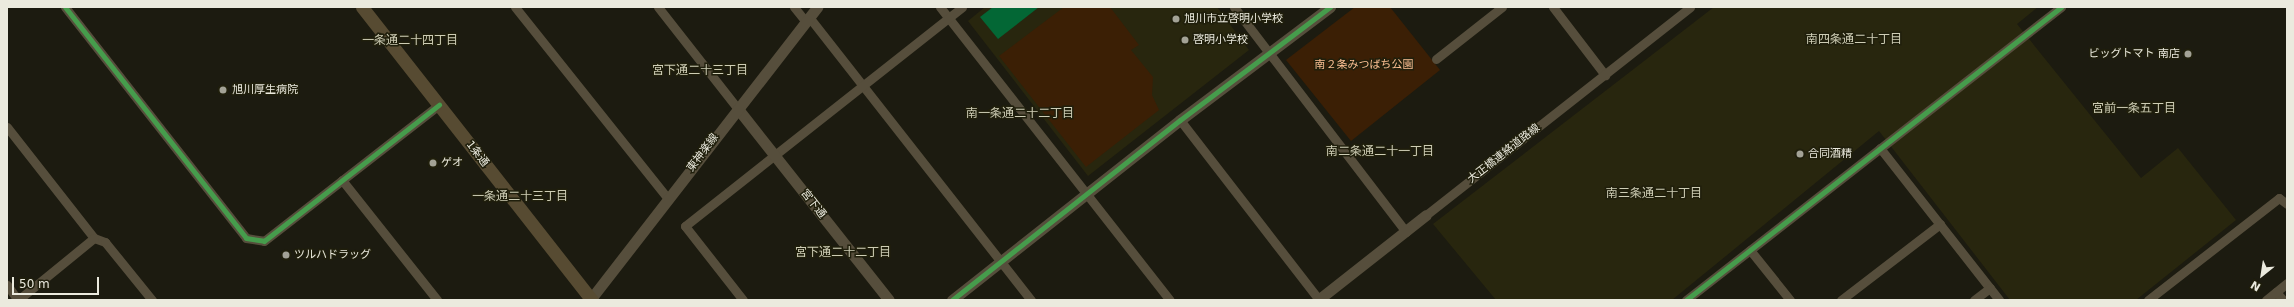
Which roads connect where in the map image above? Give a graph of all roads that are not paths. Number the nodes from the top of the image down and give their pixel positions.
1 (65, 7) edge
2 (362, 7) edge
3 (515, 7) edge
4 (658, 7) edge
5 (794, 7) edge
6 (817, 7) edge
7 (940, 7) edge
8 (962, 7) edge
9 (1234, 7) edge
10 (1330, 7) edge
11 (1502, 7) edge
12 (1552, 7) edge
13 (2061, 7) edge
14 (1684, 9) edge
15 (948, 18) junction
16 (808, 19) junction
17 (1270, 53) junction
18 (1436, 59) dead end
19 (1605, 75) junction
20 (864, 85) junction
21 (438, 105) junction
22 (738, 109) junction
23 (1180, 120) junction
24 (7, 127) edge
25 (1880, 148) junction
26 (774, 154) junction
27 (342, 180) junction
28 (1086, 194) junction
29 (668, 199) junction
30 (2287, 204) edge
31 (1426, 215) joint
32 (1940, 224) junction
33 (1406, 232) junction
34 (94, 238) junction
35 (1750, 250) junction
36 (1000, 262) junction
37 (2287, 283) edge
38 (7, 285) edge
39 (1990, 288) junction
40 (2276, 292) junction
41 (2152, 299) edge
42 (18, 300) edge
43 (152, 300) edge
44 (437, 300) edge
45 (591, 300) edge
46 (743, 300) edge
47 (889, 300) edge
48 (952, 300) edge
49 (1031, 300) edge
50 (1170, 300) edge
51 (1318, 300) edge
52 (1686, 300) edge
53 (1790, 300) edge
54 (1841, 300) edge
55 (1974, 300) edge
56 (1999, 300) edge
57 (2266, 300) edge
58 (2283, 300) edge

1 - 27 street
2 - 21 main road, 1条通
3 - 29 street
4 - 22 street
5 - 16 street
6 - 16 street, 東神楽線
7 - 15 street
8 - 15 street
9 - 17 street
10 - 17 street
11 - 18 street
12 - 19 street
13 - 25 street
14 - 19 street, 大正橋連絡道路線
15 - 20 street
15 - 28 street
16 - 20 street
16 - 22 street, 東神楽線
17 - 23 street
17 - 33 street
19 - 31 street, 大正橋連絡道路線
20 - 26 street
20 - 36 street
21 - 27 street
21 - 45 main road, 1条通
22 - 26 street, 宮下通
22 - 29 street, 東神楽線
23 - 28 street
23 - 51 street
24 - 34 street
25 - 32 street
25 - 35 street
26 - 46 street
26 - 47 street, 宮下通
27 - 44 street
28 - 36 street
28 - 50 street
29 - 45 street, 東神楽線
30 - 41 street
31 - 33 street, 大正橋連絡道路線
32 - 39 street
32 - 54 street
33 - 51 street, 大正橋連絡道路線
34 - 42 street
34 - 43 street
35 - 52 street
35 - 53 street
36 - 48 street
36 - 49 street
37 - 40 street
38 - 42 street
39 - 55 street
39 - 56 street
40 - 57 street
40 - 58 street

